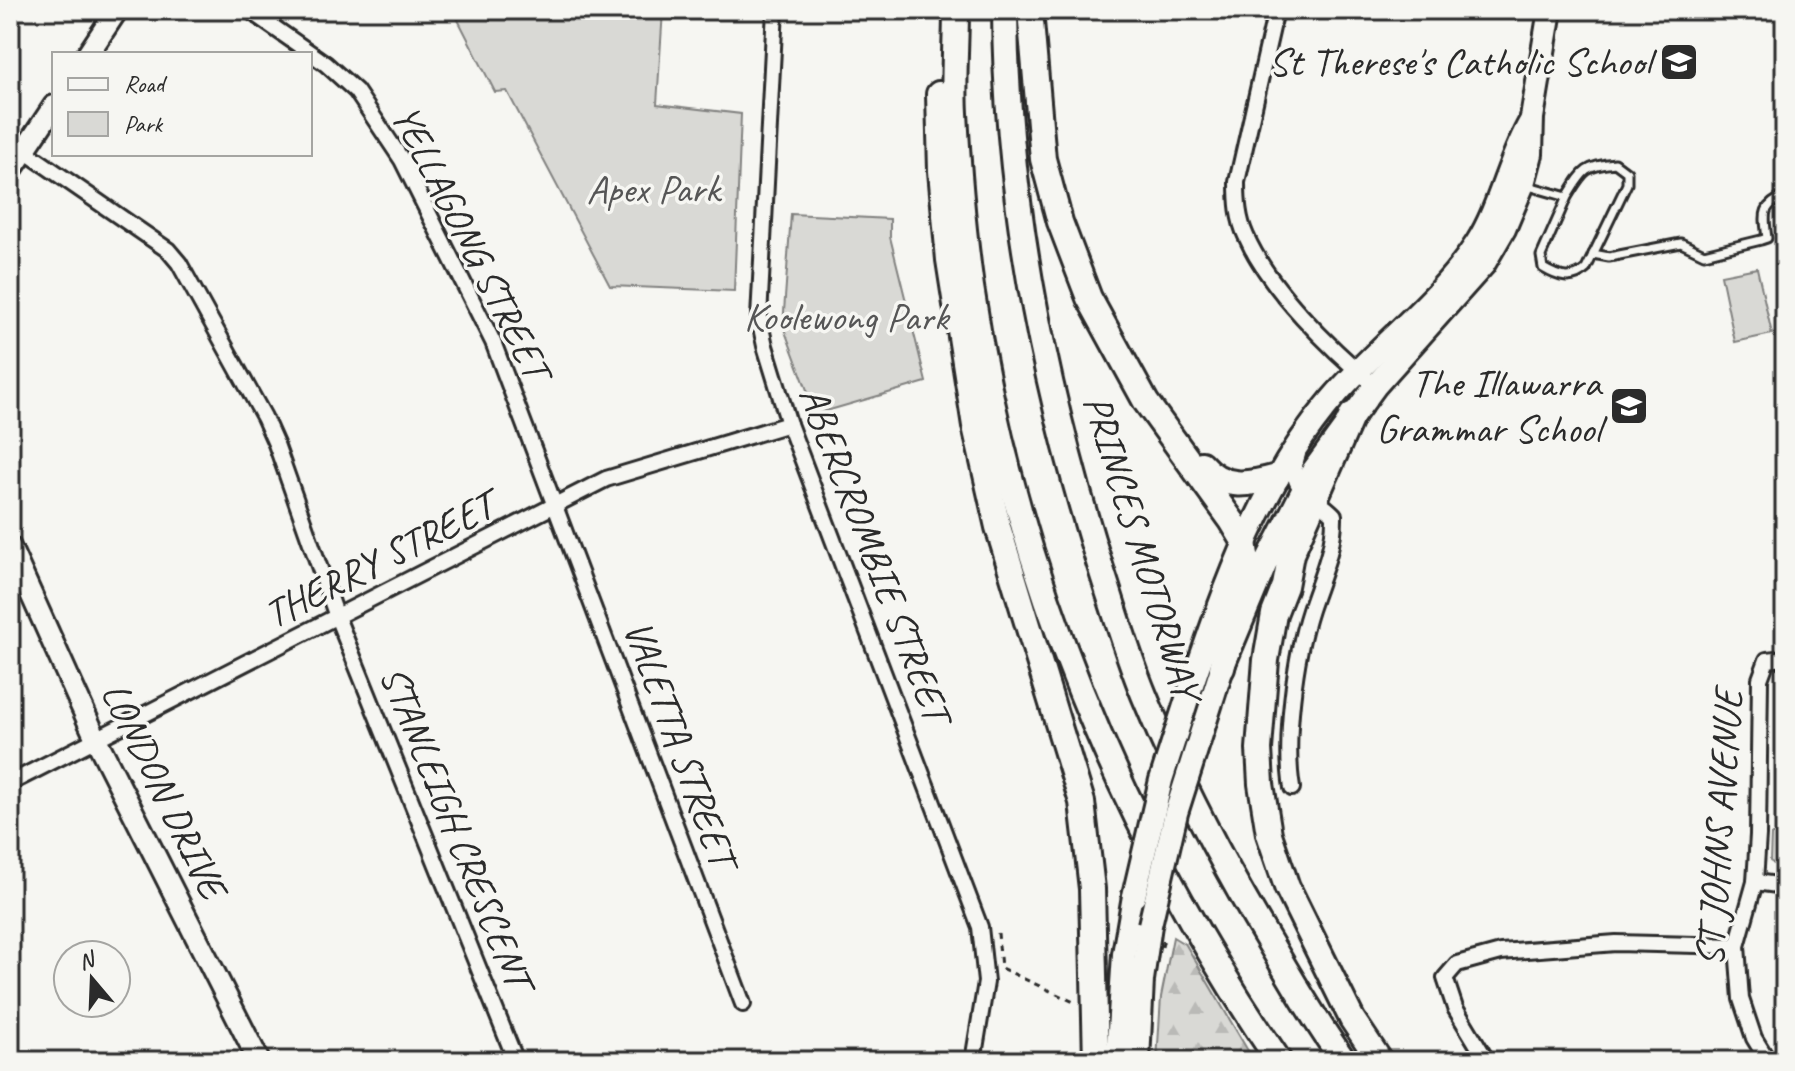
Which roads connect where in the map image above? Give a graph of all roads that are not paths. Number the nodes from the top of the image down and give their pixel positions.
1 (117, 10) edge
2 (249, 10) edge
3 (775, 10) edge
4 (941, 10) edge
5 (956, 10) edge
6 (1005, 10) edge
7 (1030, 10) edge
8 (1276, 10) edge
9 (1550, 10) edge
10 (89, 52) edge
11 (309, 52) edge
12 (312, 54) edge
13 (52, 108) edge
14 (1532, 118) junction
15 (17, 146) edge
16 (10, 172) edge
17 (1523, 184) junction
18 (1785, 196) edge
19 (1567, 197) junction
20 (1593, 254) junction
21 (1117, 349) junction
22 (1357, 371) junction
23 (1375, 386) junction
24 (1352, 415) joint
25 (789, 424) junction
26 (1303, 438) junction
27 (1277, 477) junction
28 (1309, 495) junction
29 (556, 504) junction
30 (1244, 541) junction
31 (10, 547) edge
32 (337, 617) junction
33 (1785, 658) edge
34 (1222, 668) junction
35 (97, 741) junction
36 (10, 783) edge
37 (1292, 788) dead end
38 (1755, 882) junction
39 (1785, 886) edge
40 (1737, 946) junction
41 (743, 1004) dead end
42 (259, 1061) edge
43 (516, 1061) edge
44 (973, 1061) edge
45 (1096, 1061) edge
46 (1117, 1061) edge
47 (1138, 1061) edge
48 (1279, 1061) edge
49 (1344, 1061) edge
50 (1380, 1061) edge
51 (1487, 1061) edge
52 (1768, 1061) edge

1 - 10 street
2 - 11 street, YELLAGONG STREET
3 - 25 street, ABERCROMBIE STREET
4 - 45 highway
5 - 48 highway
6 - 49 highway, PRINCES MOTORWAY
7 - 21 highway
8 - 22 street
9 - 14 main road
12 - 29 street, YELLAGONG STREET
13 - 15 street
14 - 17 main road
14 - 22 main road
15 - 16 street
15 - 32 street, STANLEIGH CRESCENT
17 - 19 lane
17 - 23 main road
18 - 20 lane
19 - 20 lane
19 - 20 lane
21 - 27 highway
21 - 30 highway
22 - 23 street
22 - 26 main road
23 - 24 main road
24 - 28 highway
25 - 29 street, THERRY STREET
25 - 44 street, ABERCROMBIE STREET
26 - 27 main road
26 - 28 street
27 - 30 main road
28 - 34 main road
28 - 37 street
28 - 50 highway
29 - 32 street, THERRY STREET
29 - 41 street, VALETTA STREET
30 - 34 highway
30 - 46 main road, bridge
31 - 35 street, LONDON DRIVE
32 - 35 street, THERRY STREET
32 - 43 street, STANLEIGH CRESCENT
33 - 38 street, ST JOHNS AVENUE
34 - 47 main road, bridge
35 - 36 street, THERRY STREET
35 - 42 street, LONDON DRIVE
38 - 39 street
38 - 40 street, ST JOHNS AVENUE
40 - 51 street
40 - 52 street, ST JOHNS AVENUE

